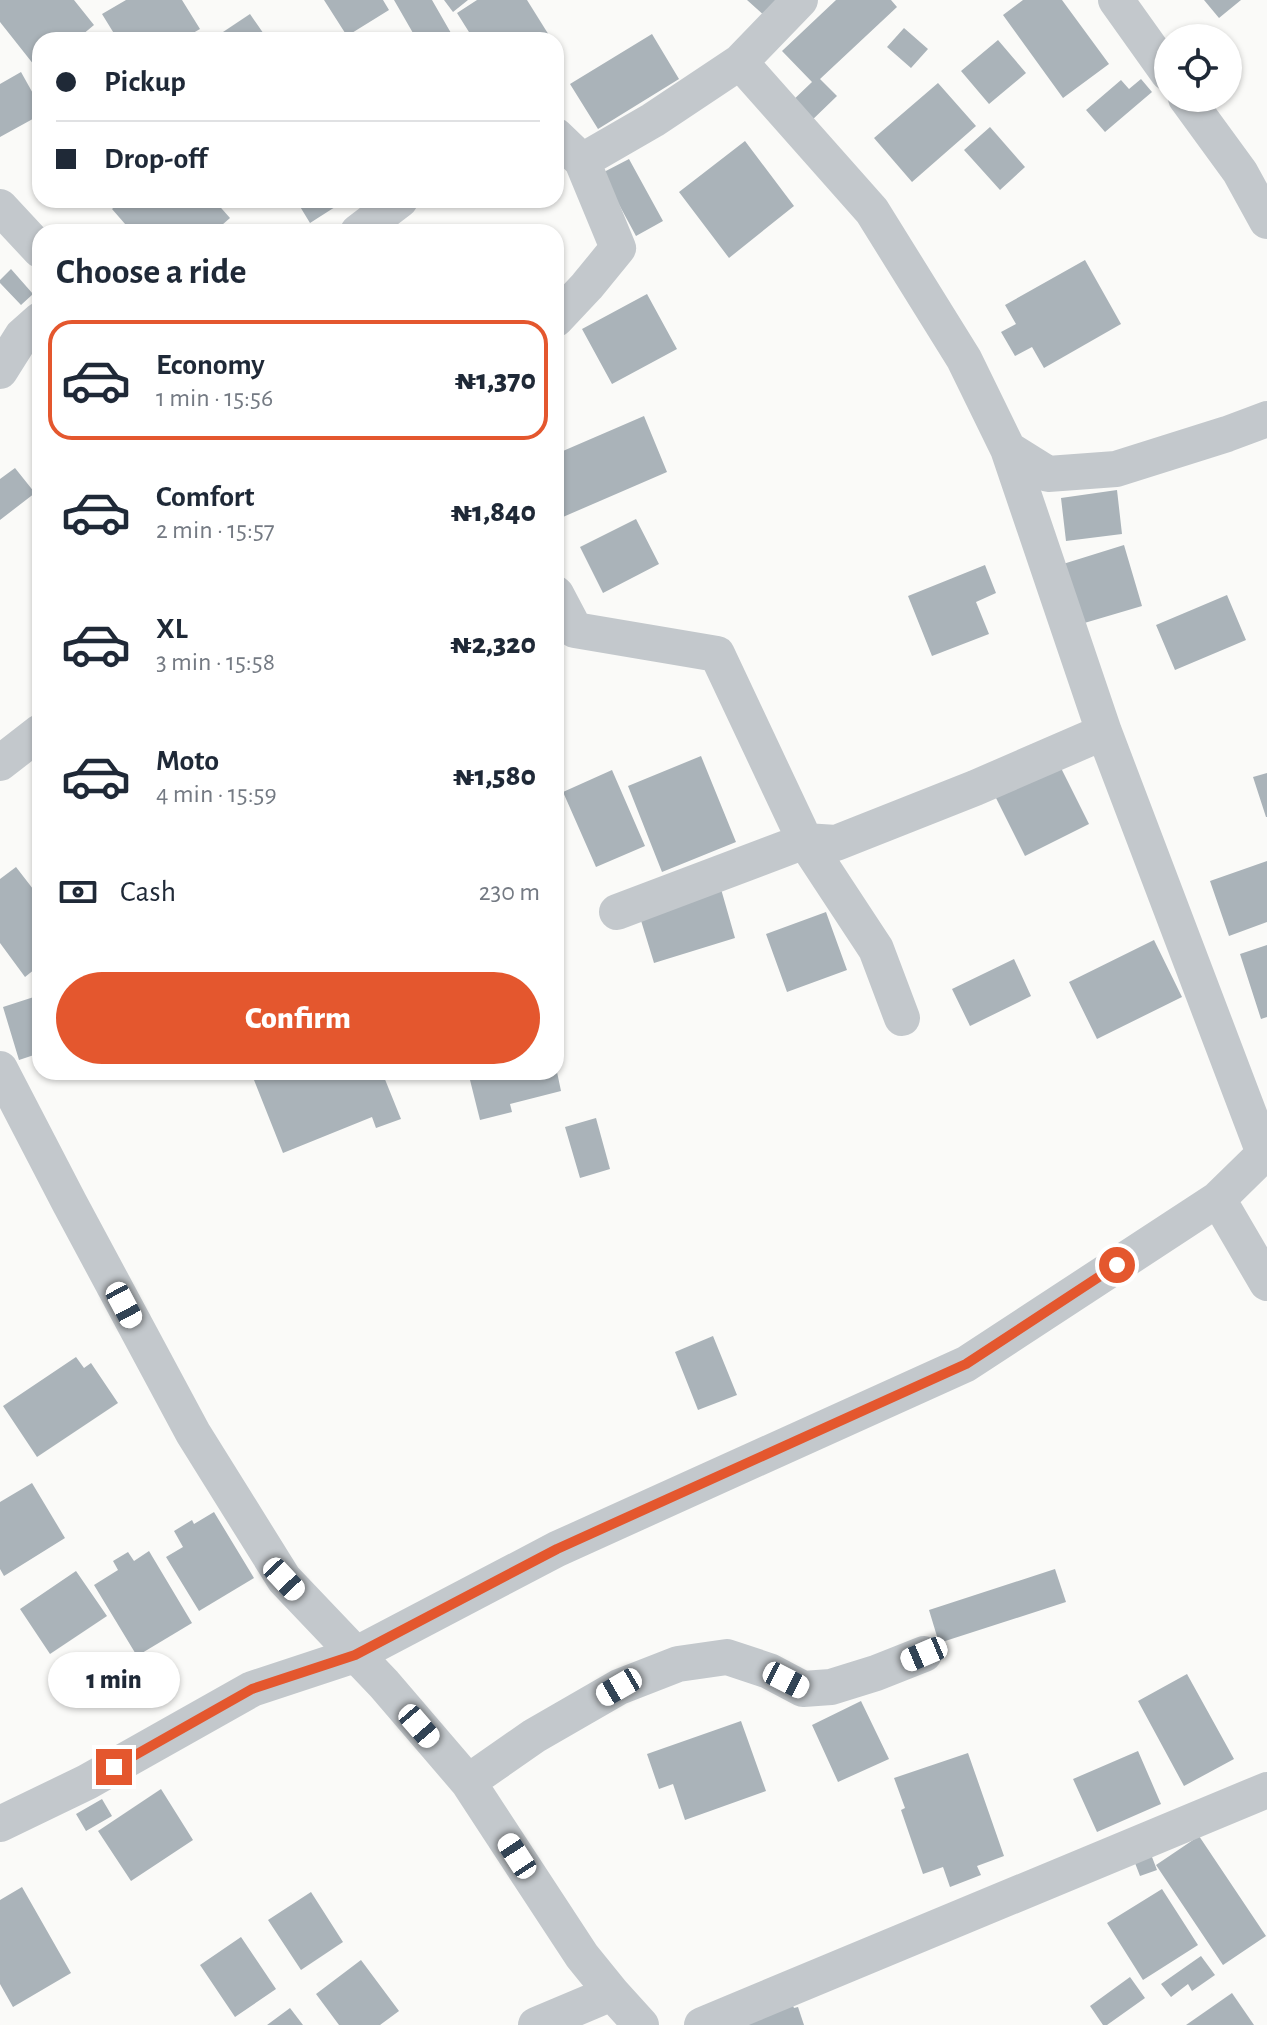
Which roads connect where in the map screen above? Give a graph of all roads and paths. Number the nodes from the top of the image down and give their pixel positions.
1 (800, 0) edge
2 (1116, 0) edge
3 (1154, 53) edge
4 (740, 62) junction
5 (1196, 112) edge
6 (564, 144) edge
7 (582, 161) junction
8 (0, 207) edge
9 (390, 208) edge
10 (1267, 221) edge
11 (368, 224) edge
12 (32, 241) edge
13 (564, 310) edge
14 (32, 327) edge
15 (0, 371) edge
16 (1267, 419) edge
17 (1008, 449) junction
18 (564, 609) edge
19 (1104, 732) junction
20 (32, 738) edge
21 (0, 763) edge
22 (805, 841) junction
23 (617, 912) dead end
24 (902, 1018) dead end
25 (0, 1069) edge
26 (1218, 1199) junction
27 (1267, 1283) edge
28 (924, 1654) dead end
29 (355, 1655) junction
30 (468, 1782) junction
31 (1267, 1790) edge
32 (0, 1824) edge
33 (612, 1993) junction
34 (536, 2025) edge
35 (641, 2025) edge
36 (702, 2025) edge

1 - 4 street
2 - 3 street
4 - 7 street
4 - 17 street
5 - 10 street
6 - 7 street
7 - 13 street
8 - 12 street
9 - 11 street
14 - 15 street
16 - 17 street
17 - 19 street
18 - 22 street
19 - 22 street
19 - 26 street
20 - 21 street
22 - 23 street
22 - 24 street
25 - 29 street
26 - 27 street
26 - 29 street
28 - 30 street
29 - 30 street
29 - 32 street
30 - 33 street
31 - 36 street
33 - 34 street
33 - 35 street

